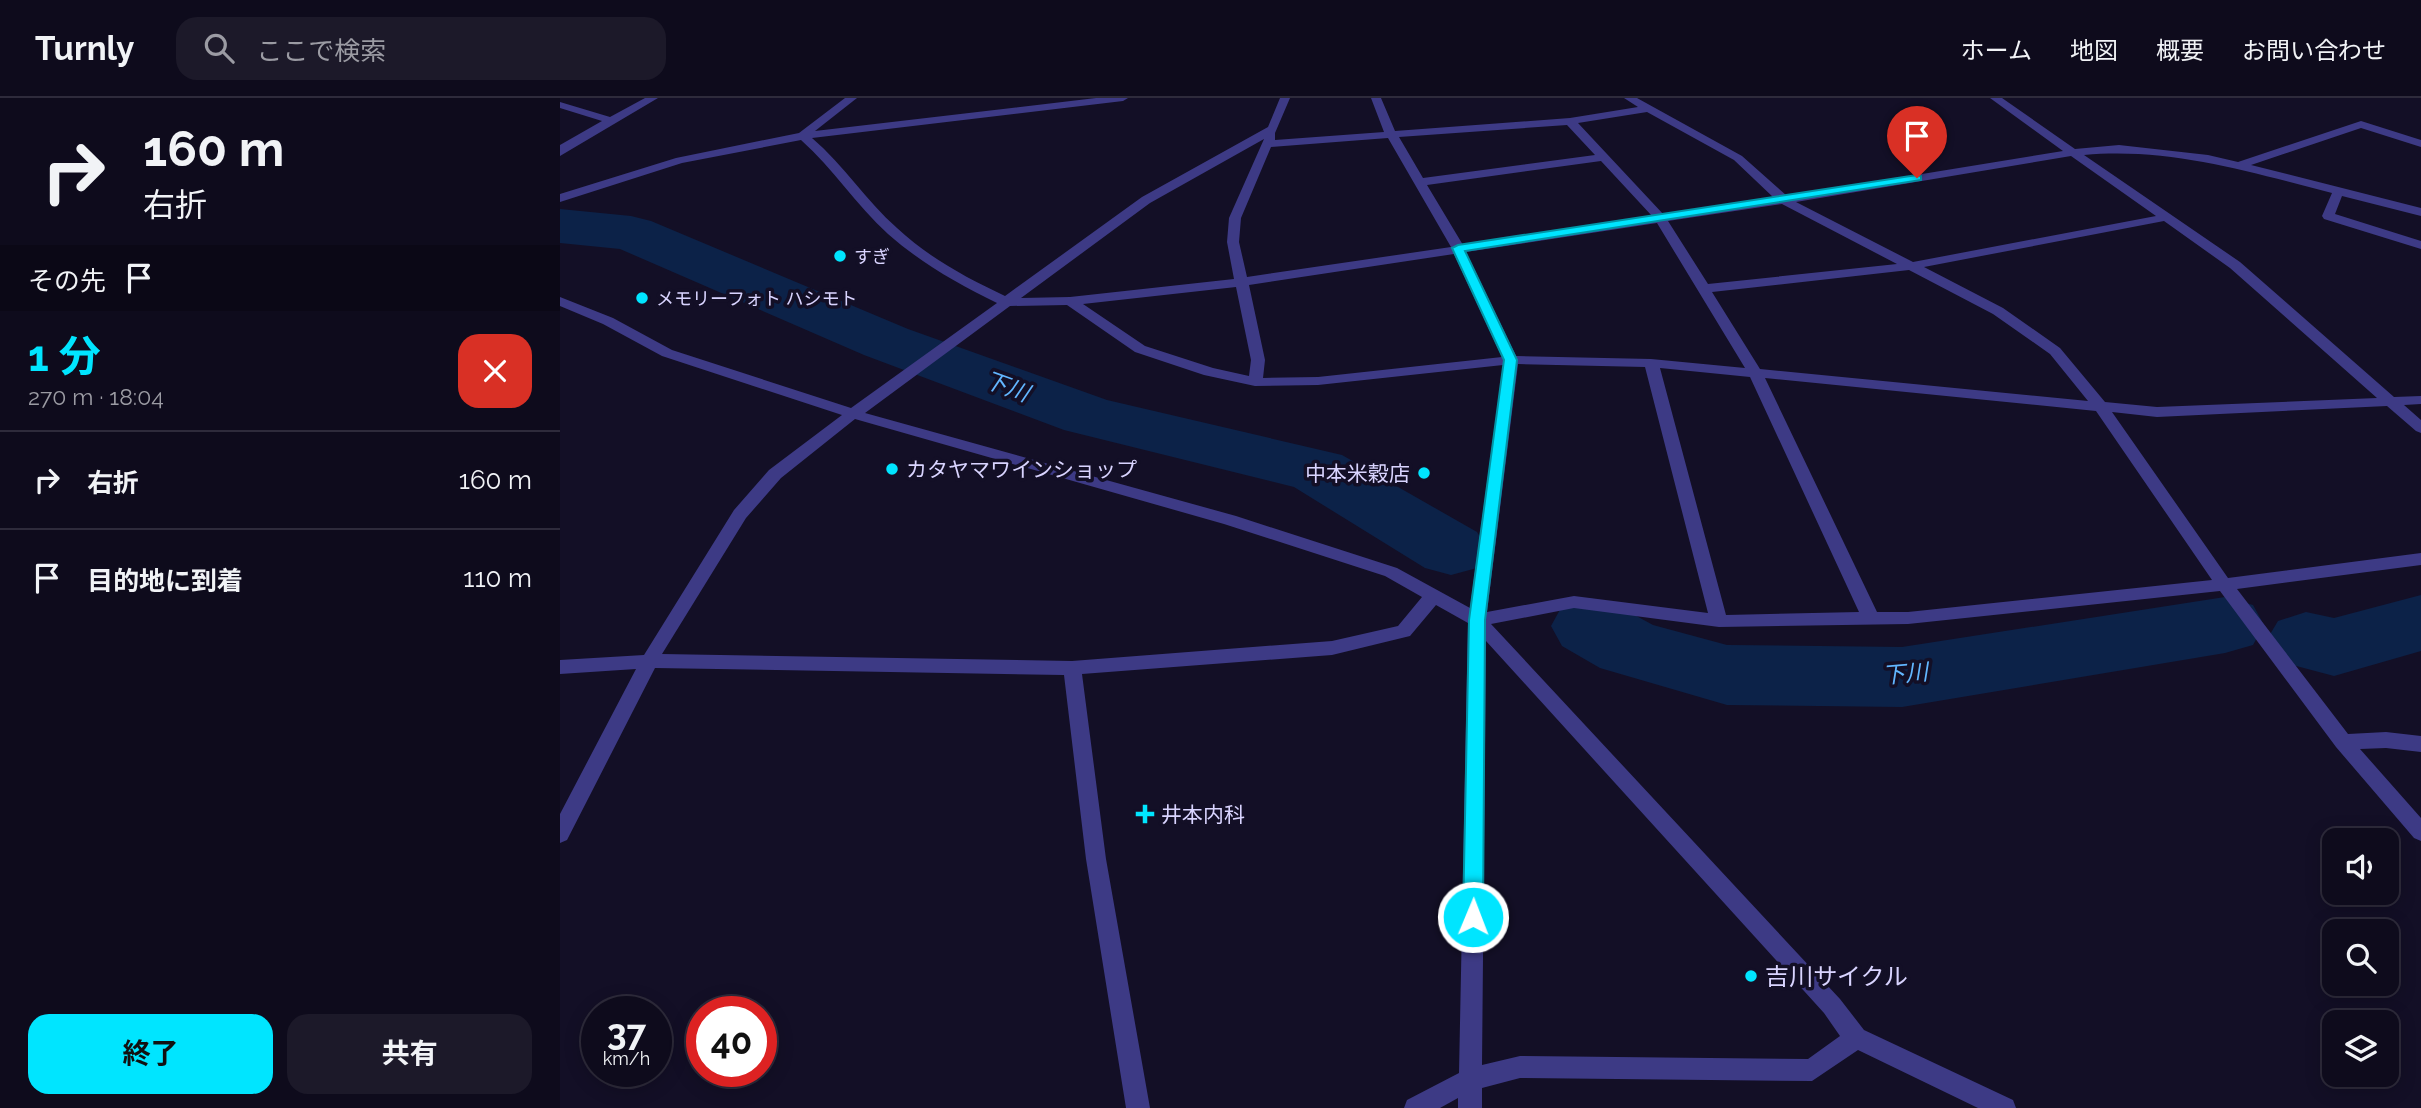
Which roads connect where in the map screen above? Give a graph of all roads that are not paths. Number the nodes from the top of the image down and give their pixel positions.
1 (653, 98) edge
2 (852, 98) edge
3 (1123, 98) edge
4 (1284, 98) edge
5 (1376, 98) edge
6 (1629, 98) edge
7 (1995, 98) edge
8 (560, 105) edge
9 (1647, 109) junction
10 (610, 120) junction
11 (1570, 121) junction
12 (1273, 129) junction
13 (1391, 134) junction
14 (803, 136) junction
15 (1267, 144) junction
16 (2421, 144) edge
17 (2076, 152) junction
18 (560, 153) edge
19 (1603, 157) junction
20 (2238, 166) junction
21 (1419, 182) junction
22 (2338, 192) junction
23 (560, 198) edge
24 (1784, 200) junction
25 (2421, 212) edge
26 (2168, 217) junction
27 (1660, 218) junction
28 (2421, 245) edge
29 (1458, 248) junction
30 (1910, 266) junction
31 (1243, 282) junction
32 (1703, 289) junction
33 (560, 301) edge
34 (1070, 301) junction
35 (1006, 302) junction
36 (1511, 360) junction
37 (1651, 363) junction
38 (1756, 374) junction
39 (1255, 382) junction
40 (2421, 400) edge
41 (2390, 401) junction
42 (2102, 408) junction
43 (853, 414) junction
44 (2421, 428) edge
45 (2421, 559) edge
46 (2224, 585) junction
47 (1434, 595) junction
48 (1871, 618) junction
49 (1477, 620) junction
50 (1719, 621) junction
51 (649, 661) junction
52 (560, 667) edge
53 (1072, 668) junction
54 (2343, 742) junction
55 (2421, 744) edge
56 (2421, 832) edge
57 (560, 834) edge
58 (1856, 1038) junction
59 (1471, 1079) junction
60 (1138, 1108) edge
61 (1416, 1108) edge
62 (1470, 1108) edge
63 (2004, 1108) edge

1 - 10 street
2 - 14 street
3 - 14 street
4 - 12 street
5 - 13 street
6 - 9 street
7 - 17 street
8 - 10 street
9 - 11 street
9 - 24 street
10 - 18 street
11 - 13 street
11 - 19 street
12 - 15 street
12 - 35 street
13 - 15 street
13 - 21 street
14 - 23 street
14 - 35 street
15 - 31 street
16 - 20 street
17 - 20 street
17 - 24 street
17 - 26 street
19 - 21 street
19 - 27 street
20 - 22 street
21 - 29 street
22 - 25 street
22 - 28 street
24 - 27 street
24 - 30 street
26 - 30 street
26 - 41 street
27 - 29 street
27 - 32 street
29 - 31 street
29 - 36 street
30 - 32 street
30 - 42 street
31 - 34 street
31 - 39 street
32 - 38 street
33 - 43 street
34 - 35 street
34 - 39 street
35 - 43 street
36 - 37 street
36 - 39 street
36 - 49 street
37 - 38 street
37 - 50 street
38 - 42 street
38 - 48 street
40 - 41 street
41 - 42 street
41 - 44 street
42 - 46 street
43 - 47 street
43 - 51 street
45 - 46 street
46 - 48 street
46 - 54 street
47 - 49 street
47 - 53 street
48 - 50 street
49 - 50 street
49 - 58 street
49 - 59 street
51 - 52 street
51 - 53 street
51 - 57 street
53 - 60 street
54 - 55 street
54 - 56 street
58 - 59 street
58 - 63 street
59 - 61 street
59 - 62 street

